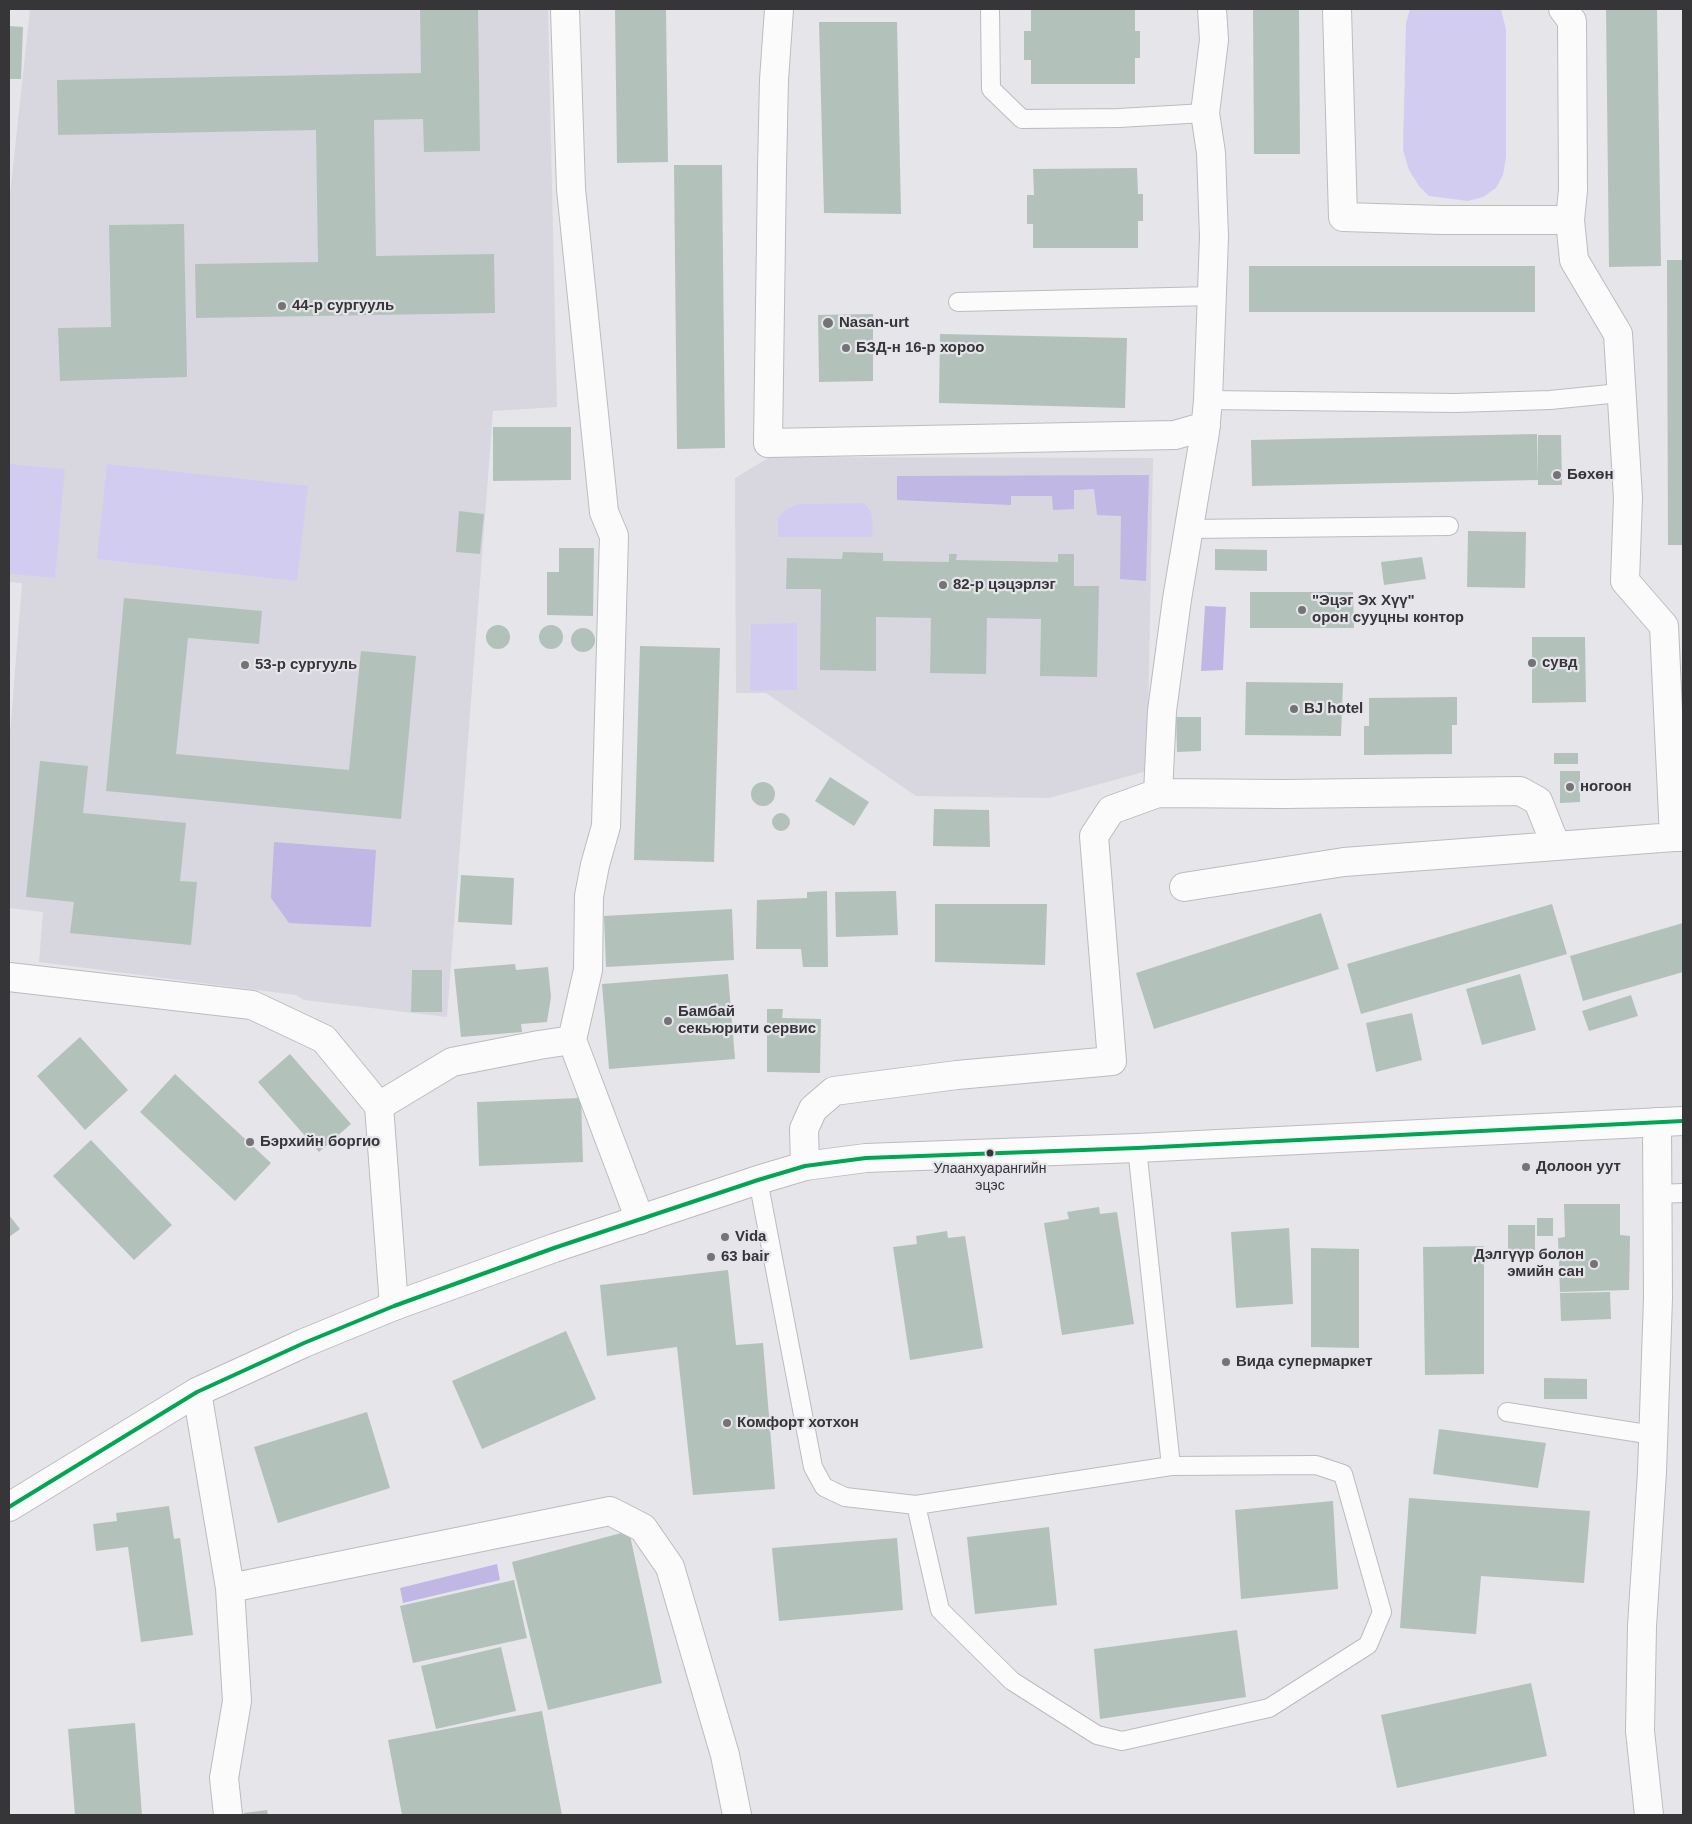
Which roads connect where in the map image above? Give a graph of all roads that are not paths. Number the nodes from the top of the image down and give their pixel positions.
1 (565, 9) edge
2 (779, 9) edge
3 (990, 9) edge
4 (1212, 9) edge
5 (1338, 9) edge
6 (1563, 9) edge
7 (1206, 114) junction
8 (1570, 220) junction
9 (1212, 296) junction
10 (958, 302) dead end
11 (1620, 393) junction
12 (1207, 413) junction
13 (1449, 526) dead end
14 (1189, 529) junction
15 (1158, 793) junction
16 (1679, 837) edge
17 (1556, 846) junction
18 (1184, 887) dead end
19 (9, 977) edge
20 (572, 1040) junction
21 (379, 1106) junction
22 (1670, 1122) edge
23 (1138, 1148) junction
24 (805, 1166) junction
25 (758, 1180) junction
26 (1670, 1193) edge
27 (640, 1220) junction
28 (394, 1306) junction
29 (197, 1392) junction
30 (1507, 1412) dead end
31 (1653, 1434) junction
32 (1171, 1466) junction
33 (916, 1505) junction
34 (9, 1507) edge
35 (230, 1588) junction
36 (228, 1815) edge
37 (737, 1815) edge
38 (1649, 1815) edge

1 - 20 street
2 - 12 street
3 - 7 lane
4 - 7 street
5 - 8 street
6 - 8 street
7 - 9 street
8 - 11 street
9 - 10 lane
9 - 12 street
11 - 12 lane
11 - 16 street
12 - 14 street
13 - 14 lane
14 - 15 street
15 - 17 street
15 - 24 street
16 - 17 street
17 - 18 street
19 - 21 street
20 - 21 street
20 - 27 street
21 - 28 street
22 - 23 street
22 - 26 street
23 - 24 street
23 - 32 lane
24 - 25 street
25 - 27 street
25 - 33 lane
26 - 31 street
27 - 28 street
28 - 29 street
29 - 34 street
29 - 35 street
30 - 31 lane
31 - 38 street
32 - 33 lane
32 - 33 lane
35 - 36 street
35 - 37 street

